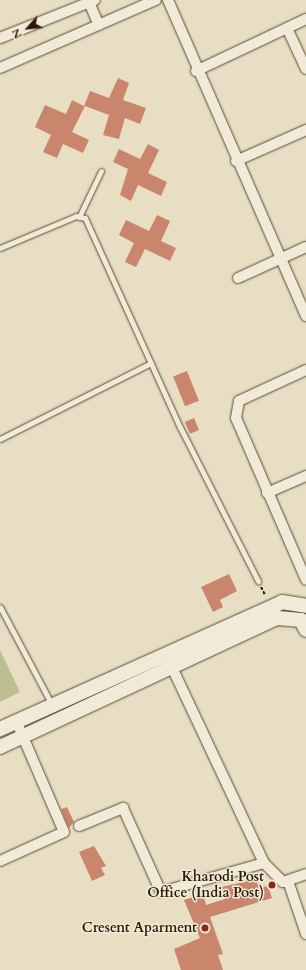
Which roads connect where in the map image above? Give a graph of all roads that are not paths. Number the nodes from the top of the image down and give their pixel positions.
1 (156, 0) edge
2 (168, 0) edge
3 (92, 1) edge
4 (306, 19) edge
5 (99, 25) junction
6 (287, 28) junction
7 (0, 38) edge
8 (0, 68) edge
9 (306, 69) edge
10 (196, 71) junction
11 (306, 130) edge
12 (236, 161) junction
13 (101, 171) dead end
14 (79, 217) junction
15 (306, 247) edge
16 (0, 248) edge
17 (280, 259) junction
18 (238, 278) dead end
19 (306, 316) edge
20 (151, 363) junction
21 (306, 370) edge
22 (0, 439) edge
23 (306, 476) edge
24 (267, 493) junction
25 (306, 580) edge
26 (258, 581) road end
27 (306, 606) edge
28 (0, 607) edge
29 (304, 620) edge
30 (251, 623) junction
31 (191, 643) junction
32 (166, 653) junction
33 (197, 657) junction
34 (172, 668) junction
35 (52, 706) junction
36 (60, 720) junction
37 (18, 723) junction
38 (0, 728) edge
39 (23, 736) junction
40 (0, 747) edge
41 (79, 826) dead end
42 (0, 861) edge
43 (264, 863) junction
44 (306, 874) edge
45 (288, 881) junction
46 (306, 934) edge

1 - 5 street
2 - 10 street
3 - 5 street
3 - 7 street
4 - 6 street
5 - 8 street
6 - 9 street
6 - 10 street
10 - 12 street
11 - 12 street
12 - 17 street
13 - 14 lane
14 - 16 lane
14 - 20 lane
15 - 17 street
17 - 18 street
17 - 19 street
20 - 22 lane
20 - 26 lane
21 - 24 street
23 - 24 street
24 - 25 street
27 - 30 street
28 - 35 lane
29 - 30 street
30 - 31 street
30 - 33 street
31 - 32 street
31 - 33 street
32 - 34 street
32 - 35 street
33 - 34 street
34 - 36 street
34 - 43 street
35 - 36 lane
35 - 37 street
36 - 39 street
37 - 38 street
37 - 39 street
39 - 40 street
39 - 42 street
41 - 43 street
43 - 45 street
44 - 45 street
45 - 46 street

